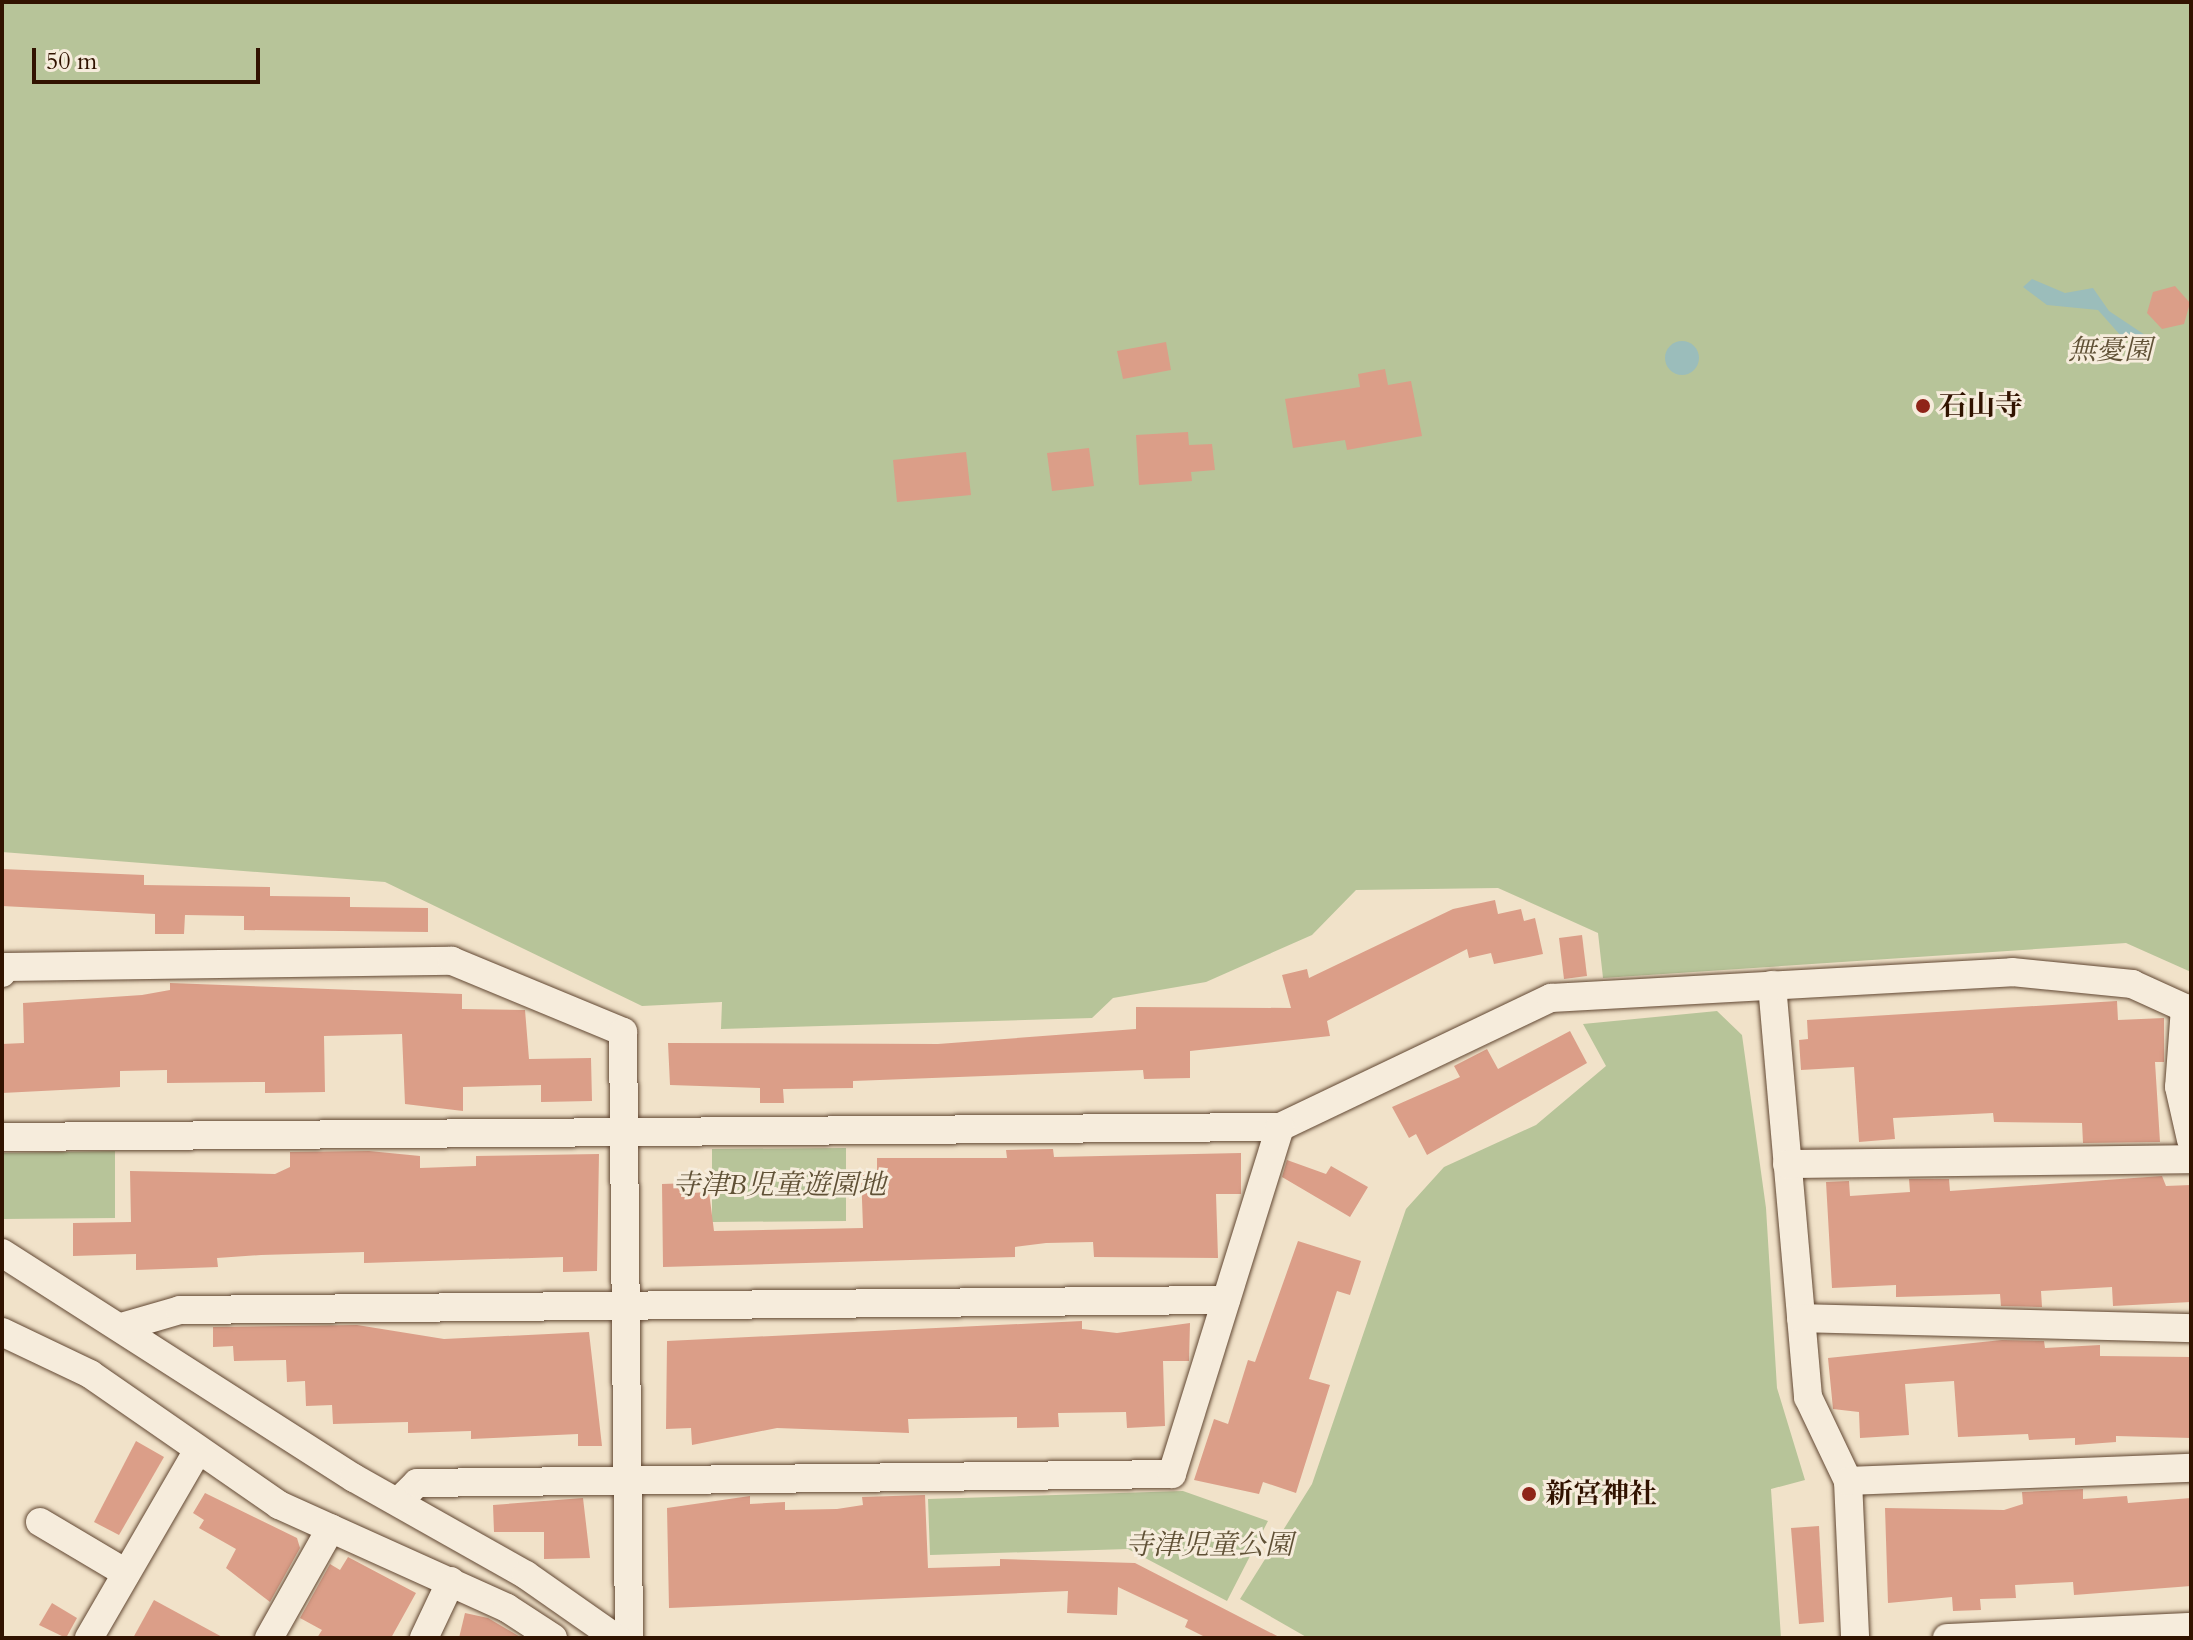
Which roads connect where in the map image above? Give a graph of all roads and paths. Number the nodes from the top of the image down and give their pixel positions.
1 (2, 973) edge
2 (1772, 985) junction
3 (1280, 1127) junction
4 (624, 1132) junction
5 (2, 1137) edge
6 (2191, 1140) edge
7 (2191, 1159) edge
8 (1787, 1164) junction
9 (2, 1253) edge
10 (1226, 1300) junction
11 (625, 1305) junction
12 (1801, 1318) junction
13 (125, 1326) junction
14 (2191, 1328) edge
15 (2, 1332) edge
16 (197, 1452) junction
17 (2191, 1468) edge
18 (627, 1481) junction
19 (1848, 1481) junction
20 (399, 1501) junction
21 (40, 1522) dead end
22 (331, 1528) junction
23 (126, 1573) junction
24 (451, 1581) junction
25 (2191, 1627) edge
26 (89, 1638) edge
27 (269, 1638) edge
28 (424, 1638) edge
29 (553, 1638) edge
30 (616, 1638) edge
31 (629, 1638) edge
32 (1855, 1638) edge
33 (1947, 1638) edge

1 - 4 street
2 - 3 street
2 - 6 street
2 - 8 street
3 - 4 street
3 - 10 street
4 - 5 street
4 - 11 street
7 - 8 street
8 - 12 street
9 - 13 street
10 - 11 street
10 - 18 street
11 - 13 street
11 - 18 street
12 - 14 street
12 - 19 street
13 - 20 street
15 - 16 street
16 - 22 street
16 - 23 street
17 - 19 street
18 - 20 street
18 - 31 street
19 - 32 street
20 - 30 street
21 - 23 street
22 - 24 street
22 - 27 street
23 - 26 street
24 - 28 street
24 - 29 street
25 - 33 street

